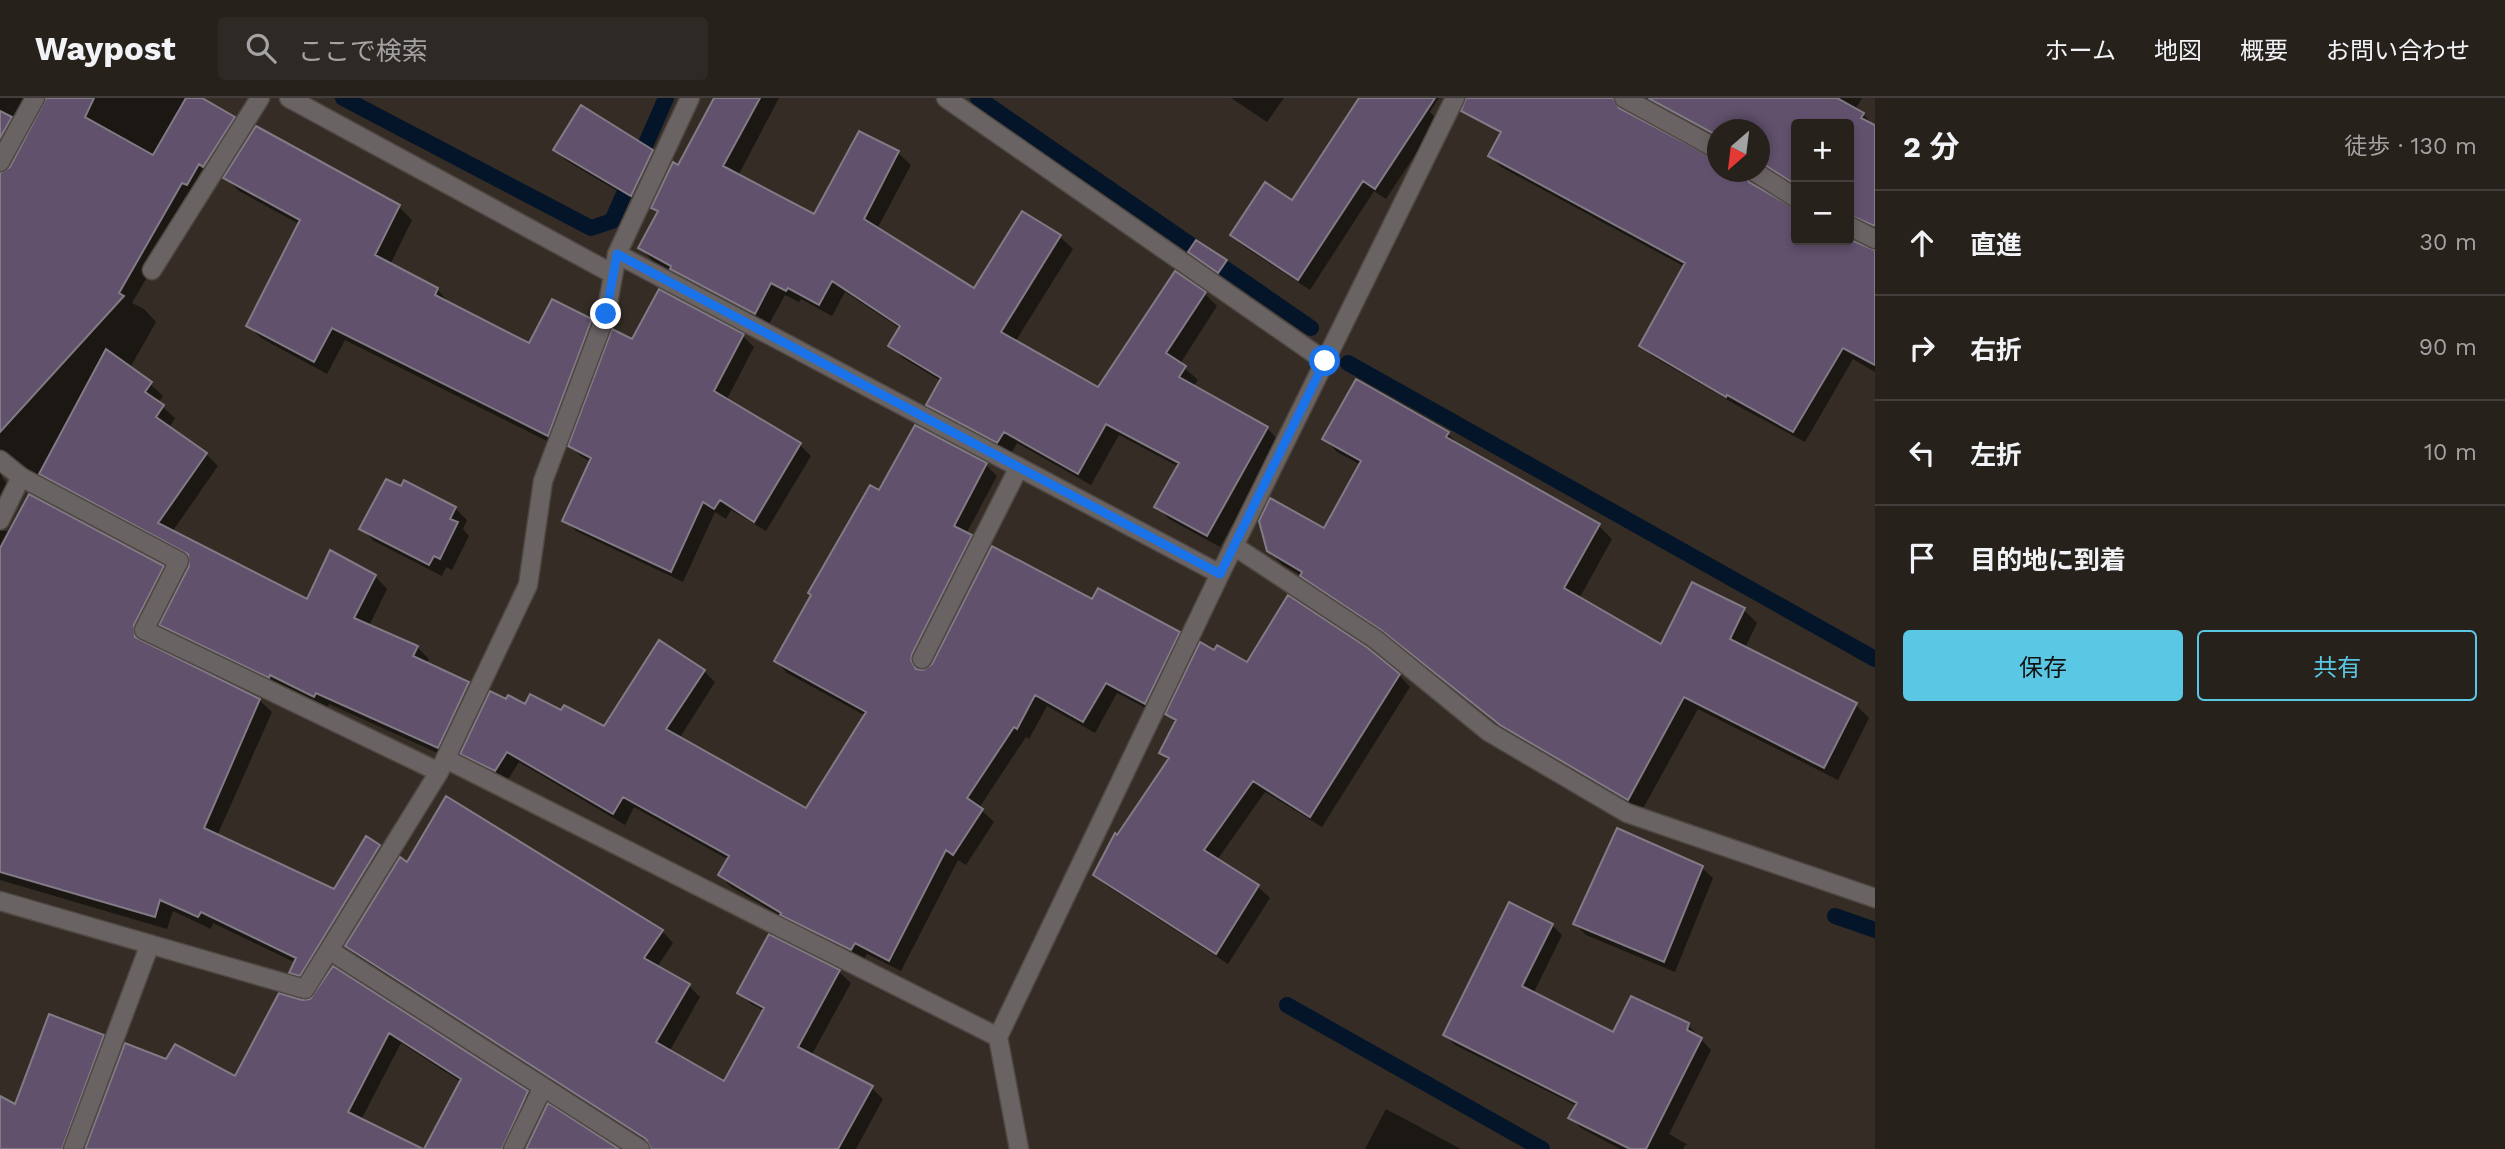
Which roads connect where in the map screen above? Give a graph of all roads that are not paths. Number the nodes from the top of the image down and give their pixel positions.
1 (34, 98) edge
2 (260, 98) edge
3 (289, 98) edge
4 (690, 98) edge
5 (946, 98) edge
6 (1455, 98) edge
7 (1624, 98) edge
8 (1707, 144) edge
9 (0, 162) edge
10 (1770, 182) edge
11 (1791, 195) edge
12 (1854, 228) edge
13 (1875, 239) edge
14 (617, 254) junction
15 (152, 270) dead end
16 (613, 274) junction
17 (1325, 361) junction
18 (0, 460) edge
19 (1019, 467) junction
20 (21, 477) junction
21 (0, 520) edge
22 (1234, 546) junction
23 (1220, 574) junction
24 (922, 659) dead end
25 (443, 765) junction
26 (1875, 898) edge
27 (0, 901) edge
28 (150, 944) junction
29 (329, 950) junction
30 (998, 1037) junction
31 (543, 1087) junction
32 (73, 1149) edge
33 (513, 1149) edge
34 (640, 1149) edge
35 (1019, 1149) edge

1 - 9 street
2 - 15 street
3 - 16 street
4 - 14 street
5 - 17 street
6 - 17 street
7 - 8 street
10 - 11 street
12 - 13 street
14 - 16 street
14 - 19 street
16 - 25 street
17 - 22 street
18 - 20 street
19 - 23 street
19 - 24 street
20 - 21 street
20 - 25 street
22 - 23 street
22 - 26 street
23 - 30 street
25 - 29 street
25 - 30 street
27 - 28 street
28 - 29 street
28 - 32 street
29 - 31 street
30 - 35 street
31 - 33 street
31 - 34 street

